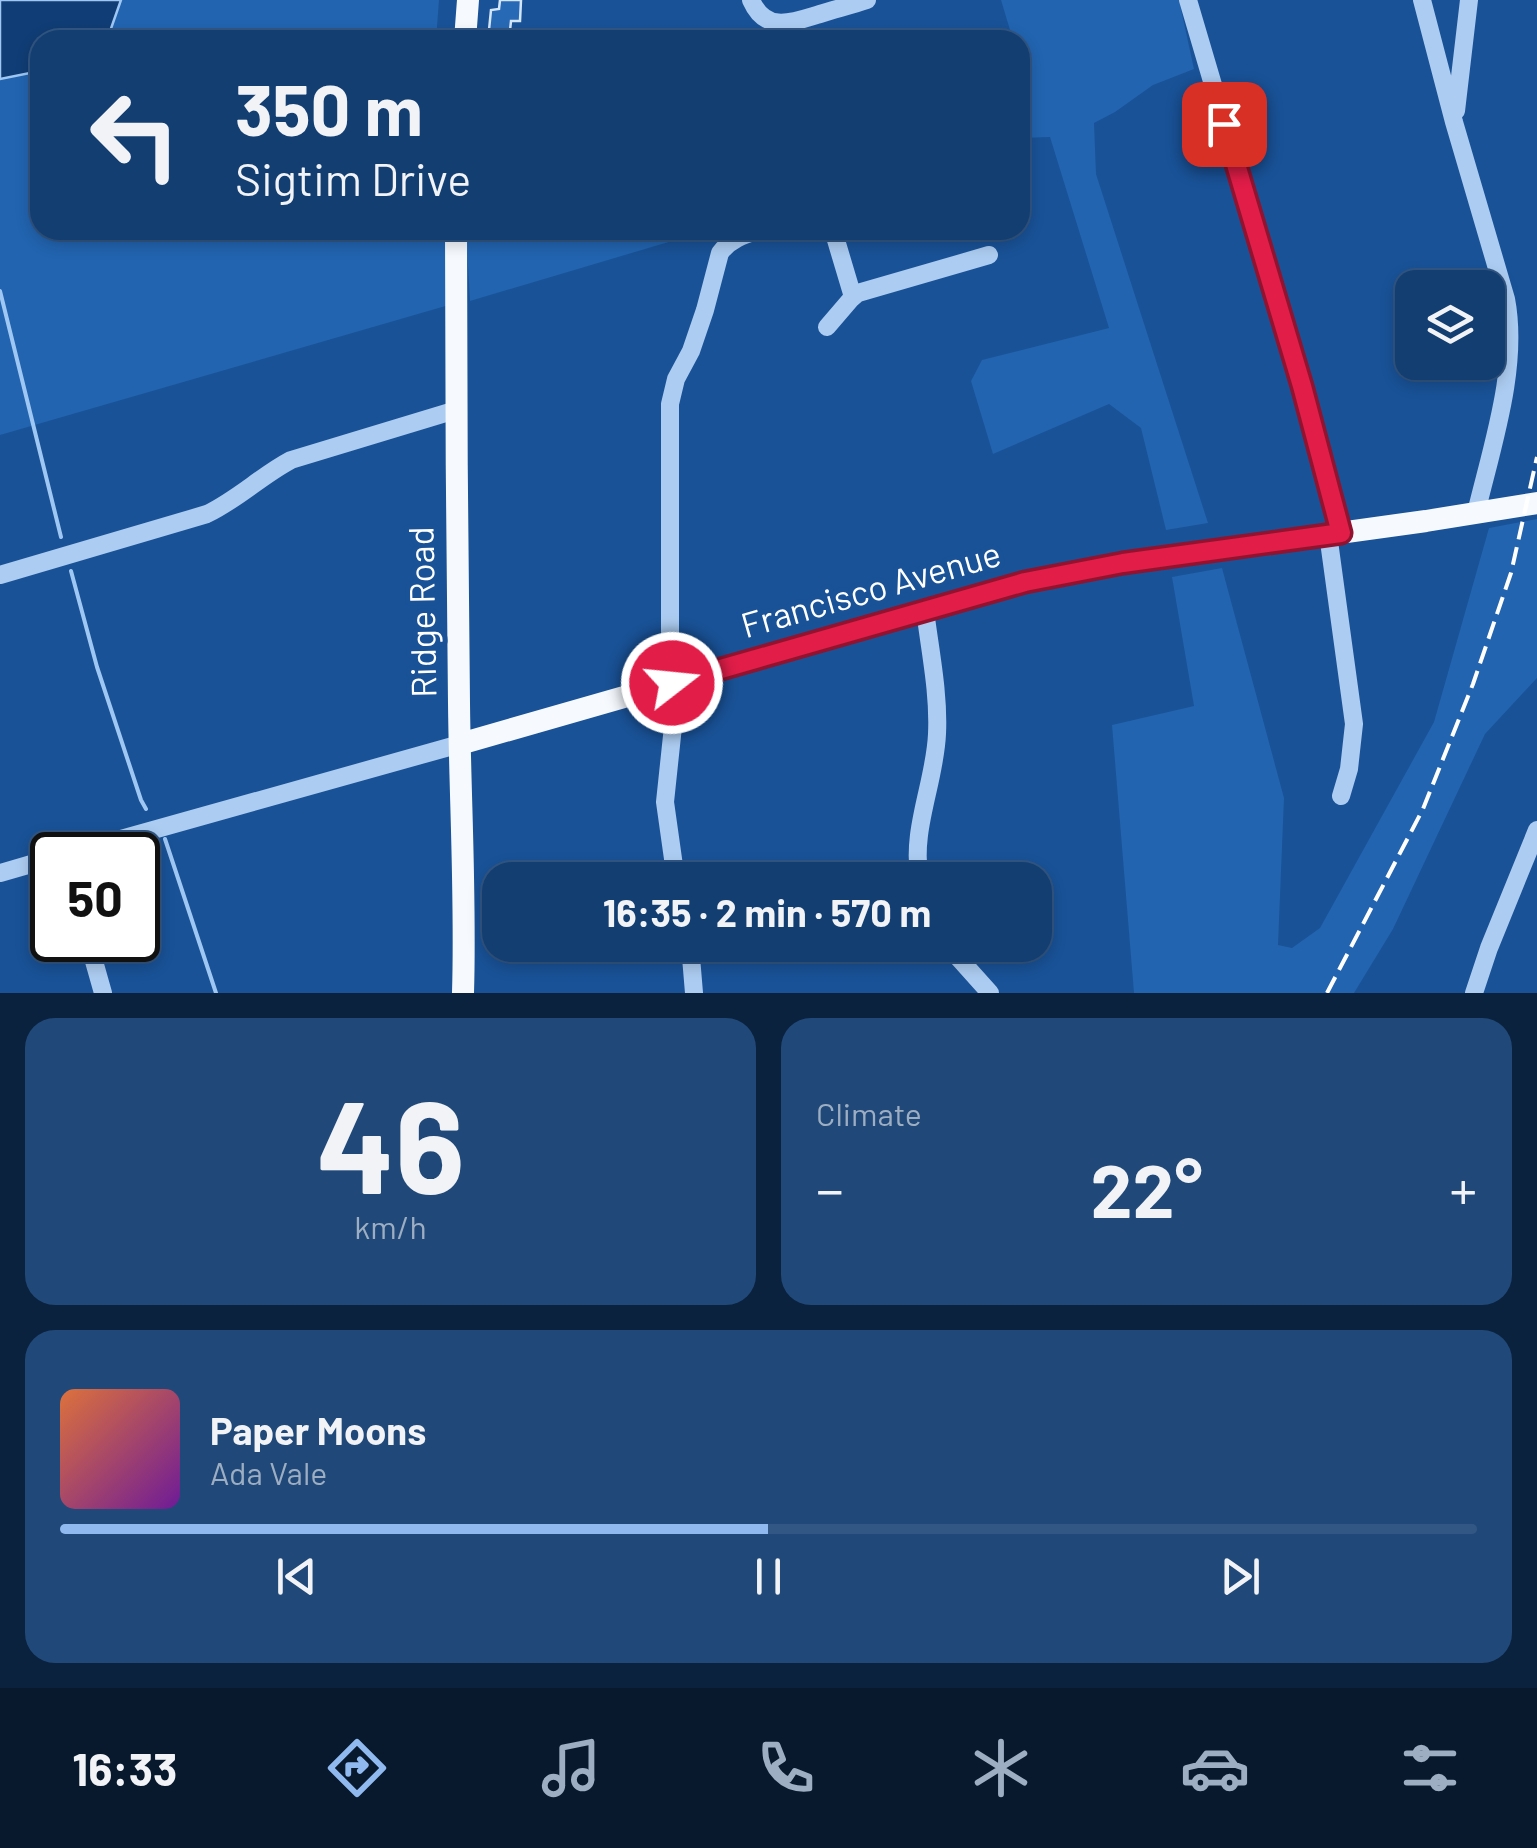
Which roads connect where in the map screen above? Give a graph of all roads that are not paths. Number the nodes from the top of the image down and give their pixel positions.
1 (468, 0) edge
2 (751, 0) edge
3 (867, 0) edge
4 (1188, 0) edge
5 (1422, 0) edge
6 (1469, 0) edge
7 (466, 30) edge
8 (1454, 122) junction
9 (456, 240) edge
10 (733, 240) edge
11 (837, 240) edge
12 (989, 255) dead end
13 (854, 297) junction
14 (827, 327) dead end
15 (456, 410) junction
16 (1537, 502) edge
17 (1476, 513) junction
18 (1335, 534) junction
19 (0, 575) edge
20 (925, 610) junction
21 (672, 683) junction
22 (460, 744) junction
23 (1341, 796) dead end
24 (1537, 830) edge
25 (146, 832) edge
26 (673, 862) edge
27 (919, 862) edge
28 (30, 864) edge
29 (0, 873) edge
30 (94, 962) edge
31 (691, 962) edge
32 (962, 962) edge
33 (103, 993) edge
34 (464, 993) edge
35 (694, 993) edge
36 (990, 993) edge
37 (1474, 993) edge

1 - 7 main road
2 - 3 street
4 - 18 street
5 - 8 street
6 - 8 street
8 - 17 street
9 - 15 main road, Ridge Road
10 - 21 street
11 - 13 street
12 - 13 street
13 - 14 street
15 - 19 street
15 - 22 main road, Ridge Road
16 - 17 main road, Francisco Avenue
17 - 18 main road, Francisco Avenue
18 - 20 main road, Francisco Avenue
18 - 23 street
20 - 21 main road, Francisco Avenue
20 - 27 street
21 - 22 main road, Francisco Avenue
21 - 26 street
22 - 25 street, Francisco Avenue
22 - 34 main road, Ridge Road
24 - 37 street
28 - 29 street
30 - 33 street
31 - 35 street
32 - 36 street

